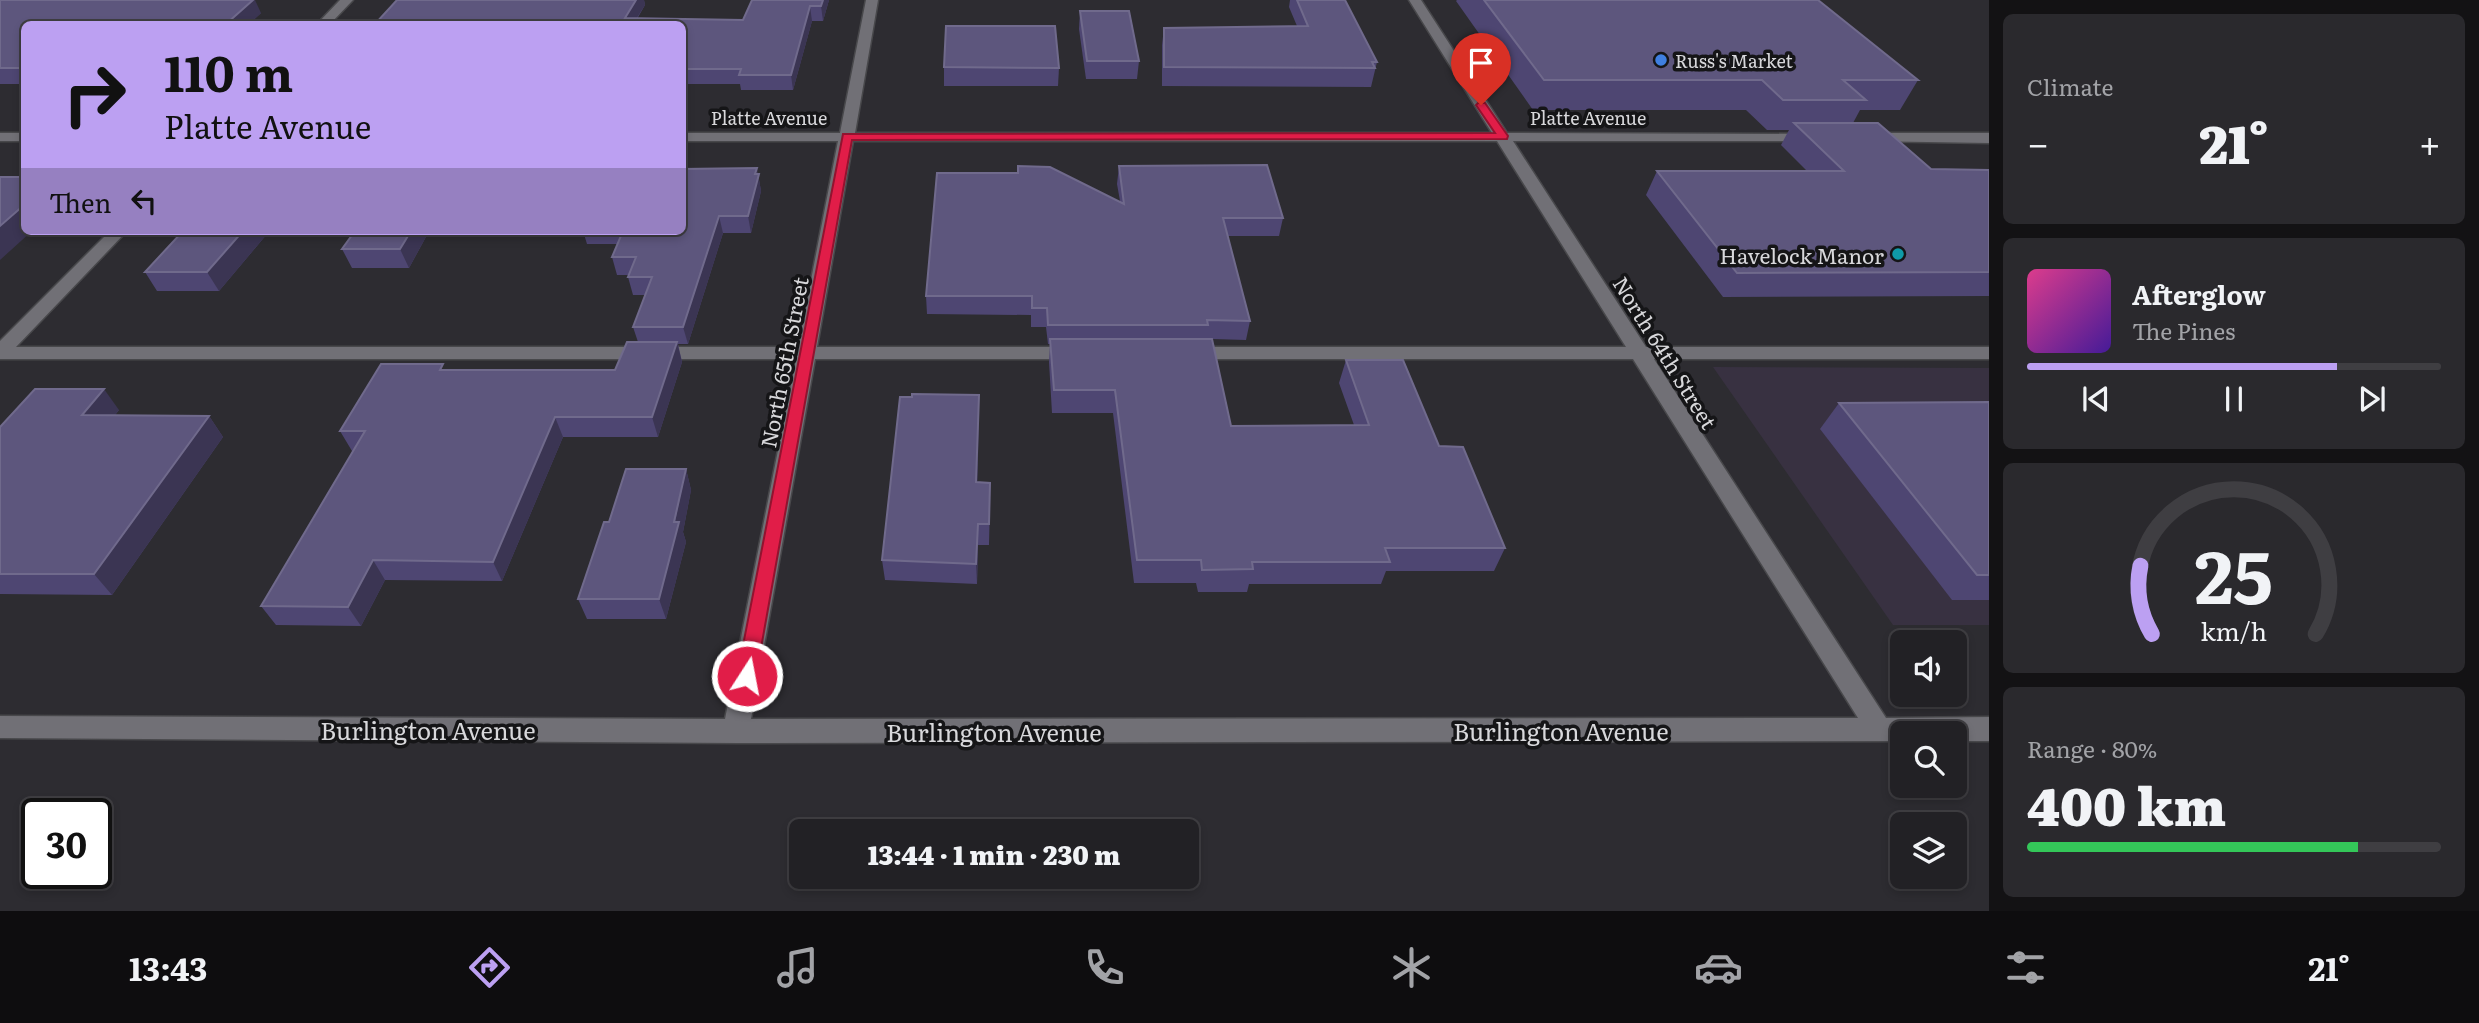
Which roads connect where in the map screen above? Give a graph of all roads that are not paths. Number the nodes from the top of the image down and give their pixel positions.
1 (347, 0) edge
2 (872, 0) edge
3 (1415, 0) edge
4 (326, 21) edge
5 (847, 136) junction
6 (1503, 136) junction
7 (0, 137) edge
8 (21, 137) edge
9 (686, 137) edge
10 (1822, 137) edge
11 (1850, 137) edge
12 (1989, 138) edge
13 (115, 235) edge
14 (0, 353) edge
15 (808, 353) junction
16 (1101, 353) edge
17 (1171, 353) edge
18 (1989, 353) edge
19 (1640, 354) junction
20 (0, 727) edge
21 (1879, 729) junction
22 (1989, 729) edge
23 (736, 731) junction

1 - 4 street
2 - 5 street, North 65th Street
3 - 6 street, North 64th Street
5 - 6 street, Platte Avenue
5 - 9 street, Platte Avenue
5 - 15 street, North 65th Street
6 - 10 street, Platte Avenue
6 - 19 street, North 64th Street
7 - 8 street
11 - 12 street
13 - 14 street
14 - 15 street
15 - 16 street
15 - 23 street, North 65th Street
17 - 19 street
18 - 19 street
19 - 21 street, North 64th Street
20 - 23 street, Burlington Avenue
21 - 22 street, Burlington Avenue
21 - 23 street, Burlington Avenue

